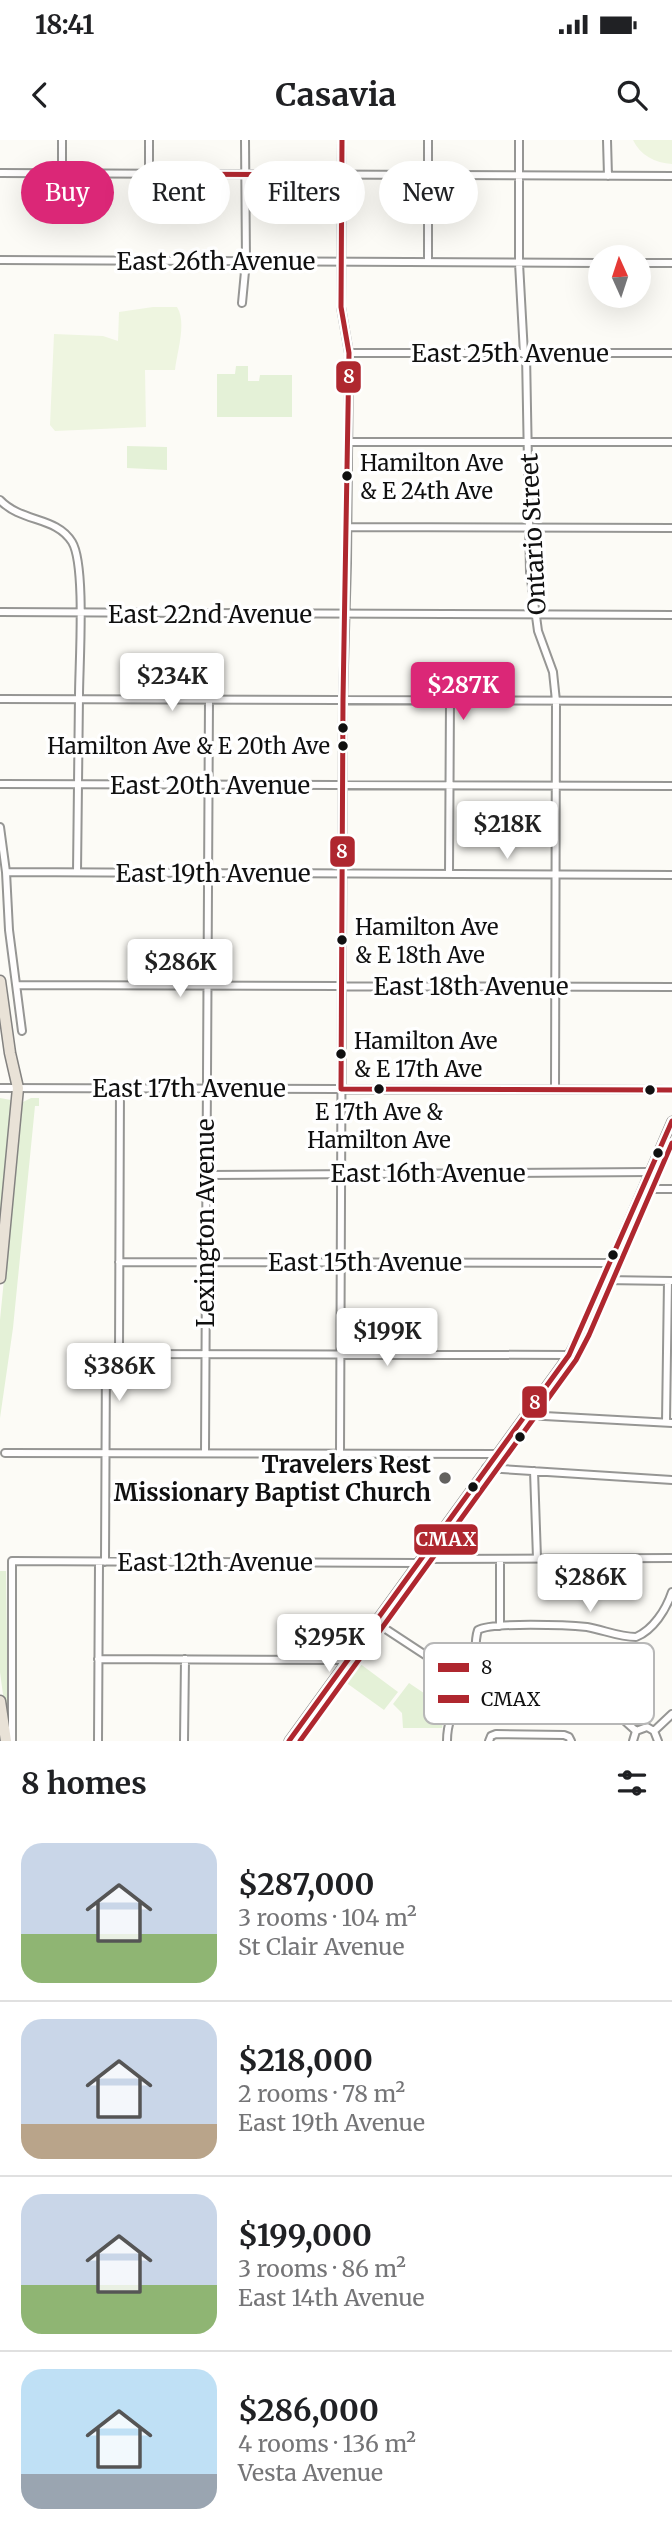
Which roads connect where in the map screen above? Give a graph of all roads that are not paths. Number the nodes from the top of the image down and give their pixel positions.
1 (62, 140) edge
2 (149, 140) edge
3 (245, 140) edge
4 (342, 140) edge
5 (428, 140) edge
6 (519, 140) edge
7 (607, 140) edge
8 (62, 161) edge
9 (149, 161) edge
10 (245, 161) edge
11 (342, 161) edge
12 (428, 161) edge
13 (0, 173) edge
14 (21, 173) edge
15 (478, 176) edge
16 (519, 176) junction
17 (608, 176) junction
18 (672, 176) edge
19 (246, 224) edge
20 (342, 224) edge
21 (428, 224) edge
22 (0, 260) edge
23 (246, 261) junction
24 (342, 262) junction
25 (428, 262) junction
26 (519, 263) junction
27 (588, 263) edge
28 (651, 263) edge
29 (672, 263) edge
30 (242, 303) dead end
31 (349, 353) junction
32 (672, 353) edge
33 (525, 354) junction
34 (349, 442) junction
35 (529, 442) junction
36 (672, 442) edge
37 (0, 499) edge
38 (348, 527) junction
39 (528, 528) junction
40 (672, 528) edge
41 (0, 612) edge
42 (80, 613) junction
43 (346, 614) junction
44 (536, 615) junction
45 (672, 615) edge
46 (0, 699) edge
47 (78, 699) junction
48 (209, 699) junction
49 (343, 700) junction
50 (450, 700) junction
51 (556, 701) junction
52 (672, 701) edge
53 (0, 784) edge
54 (78, 784) junction
55 (208, 784) junction
56 (343, 785) junction
57 (449, 785) junction
58 (556, 786) junction
59 (672, 786) edge
60 (0, 827) edge
61 (6, 872) junction
62 (78, 872) junction
63 (208, 873) junction
64 (342, 874) junction
65 (449, 874) junction
66 (555, 875) junction
67 (672, 875) edge
68 (0, 981) edge
69 (17, 985) junction
70 (207, 985) junction
71 (342, 986) junction
72 (554, 987) junction
73 (672, 987) edge
74 (22, 1031) dead end
75 (120, 1087) junction
76 (0, 1088) edge
77 (18, 1088) junction
78 (206, 1088) junction
79 (341, 1089) junction
80 (555, 1089) junction
81 (672, 1090) edge
82 (672, 1121) edge
83 (650, 1172) junction
84 (341, 1174) junction
85 (205, 1175) junction
86 (643, 1189) junction
87 (672, 1189) edge
88 (119, 1262) junction
89 (205, 1262) junction
90 (342, 1262) junction
91 (611, 1263) junction
92 (0, 1278) edge
93 (604, 1280) junction
94 (670, 1281) edge
95 (86, 1354) dead end
96 (106, 1354) junction
97 (119, 1354) junction
98 (205, 1354) junction
99 (341, 1354) junction
100 (569, 1355) junction
101 (526, 1415) junction
102 (669, 1423) edge
103 (5, 1453) dead end
104 (106, 1453) junction
105 (205, 1453) junction
106 (341, 1453) junction
107 (497, 1454) junction
108 (486, 1468) junction
109 (534, 1471) junction
110 (672, 1480) edge
111 (537, 1558) junction
112 (672, 1558) edge
113 (500, 1559) junction
114 (419, 1561) junction
115 (102, 1562) junction
116 (672, 1592) edge
117 (374, 1622) junction
118 (500, 1626) junction
119 (477, 1643) edge
120 (424, 1655) edge
121 (98, 1659) junction
122 (185, 1659) junction
123 (347, 1660) junction
124 (0, 1701) edge
125 (672, 1714) edge
126 (628, 1724) edge
127 (636, 1731) junction
128 (654, 1731) junction
129 (490, 1738) edge
130 (6, 1741) edge
131 (12, 1741) edge
132 (98, 1741) edge
133 (184, 1741) edge
134 (289, 1741) edge
135 (570, 1741) edge
136 (633, 1741) edge
137 (658, 1741) edge

1 - 8 street
2 - 9 street
3 - 10 street
4 - 11 street
5 - 12 street
6 - 16 street, Ontario Street
7 - 17 street
13 - 14 street
15 - 16 street
16 - 17 street
16 - 26 street, Ontario Street
17 - 18 street
19 - 23 street
20 - 24 street
21 - 25 street
22 - 23 street, East 26th Avenue
23 - 24 street, East 26th Avenue
23 - 30 street
24 - 25 street, East 26th Avenue
24 - 31 street
25 - 26 street, East 26th Avenue
26 - 27 street, East 26th Avenue
26 - 33 street, Ontario Street
28 - 29 street
31 - 33 street, East 25th Avenue
31 - 34 street
32 - 33 street, East 25th Avenue
33 - 35 street, Ontario Street
34 - 35 street
34 - 38 street
35 - 36 street
35 - 39 street, Ontario Street
37 - 42 street
38 - 39 street
38 - 43 street
39 - 40 street
39 - 44 street, Ontario Street
41 - 42 street, East 22nd Avenue
42 - 43 street, East 22nd Avenue
42 - 47 street
43 - 44 street, East 22nd Avenue
43 - 49 street
44 - 45 street, East 22nd Avenue
44 - 51 street, Ontario Street
46 - 47 street
47 - 48 street
47 - 54 street
48 - 49 street
48 - 55 street, Lexington Avenue
49 - 50 street
49 - 56 street
50 - 51 street
50 - 57 street
51 - 52 street
51 - 58 street, Ontario Street
53 - 54 street, East 20th Avenue
54 - 55 street, East 20th Avenue
54 - 62 street
55 - 56 street, East 20th Avenue
55 - 63 street, Lexington Avenue
56 - 57 street, East 20th Avenue
56 - 64 street
57 - 58 street, East 20th Avenue
57 - 65 street
58 - 59 street, East 20th Avenue
58 - 66 street, Ontario Street
60 - 61 street
61 - 62 street, East 19th Avenue
61 - 69 street
62 - 63 street, East 19th Avenue
63 - 64 street, East 19th Avenue
63 - 70 street, Lexington Avenue
64 - 65 street, East 19th Avenue
64 - 71 street
65 - 66 street, East 19th Avenue
66 - 67 street, East 19th Avenue
66 - 72 street, Ontario Street
68 - 77 highway
69 - 70 street, East 18th Avenue
69 - 74 street
70 - 71 street, East 18th Avenue
70 - 78 street, Lexington Avenue
71 - 72 street, East 18th Avenue
71 - 79 street
72 - 73 street, East 18th Avenue
72 - 80 street, Ontario Street
75 - 77 street, East 17th Avenue
75 - 78 street, East 17th Avenue
75 - 88 street
76 - 77 street, East 17th Avenue
77 - 92 highway
78 - 79 street, East 17th Avenue
78 - 85 street, Lexington Avenue
79 - 80 street, East 17th Avenue
79 - 84 street
80 - 81 street, East 17th Avenue
82 - 83 main road
83 - 84 street, East 16th Avenue
83 - 86 main road
84 - 85 street, East 16th Avenue
84 - 90 street
85 - 89 street, Lexington Avenue
86 - 87 street
86 - 91 main road
88 - 89 street, East 15th Avenue
88 - 97 street
89 - 90 street, East 15th Avenue
89 - 98 street, Lexington Avenue
90 - 91 street, East 15th Avenue
90 - 99 street
91 - 93 main road
93 - 94 street
93 - 100 main road
94 - 102 street
95 - 96 street
96 - 97 street
96 - 104 street
97 - 98 street
98 - 99 street
98 - 105 street, Lexington Avenue
99 - 100 street
99 - 106 street
100 - 101 main road
101 - 102 street
101 - 107 main road
103 - 104 street
104 - 105 street
104 - 115 street
105 - 106 street
106 - 107 street
107 - 108 main road
108 - 109 street
108 - 114 main road
109 - 110 street
109 - 111 street
111 - 112 street, East 12th Avenue
111 - 113 street, East 12th Avenue
113 - 114 street, East 12th Avenue
113 - 118 street
114 - 115 street, East 12th Avenue
114 - 117 main road
115 - 121 street
115 - 131 street, East 12th Avenue
116 - 118 street
117 - 120 street
117 - 123 main road
118 - 119 street
121 - 122 street
121 - 132 street
122 - 123 street
122 - 133 street
123 - 134 main road
124 - 130 highway
125 - 128 street
126 - 127 street
127 - 128 street
127 - 136 street
128 - 137 street
129 - 135 street

